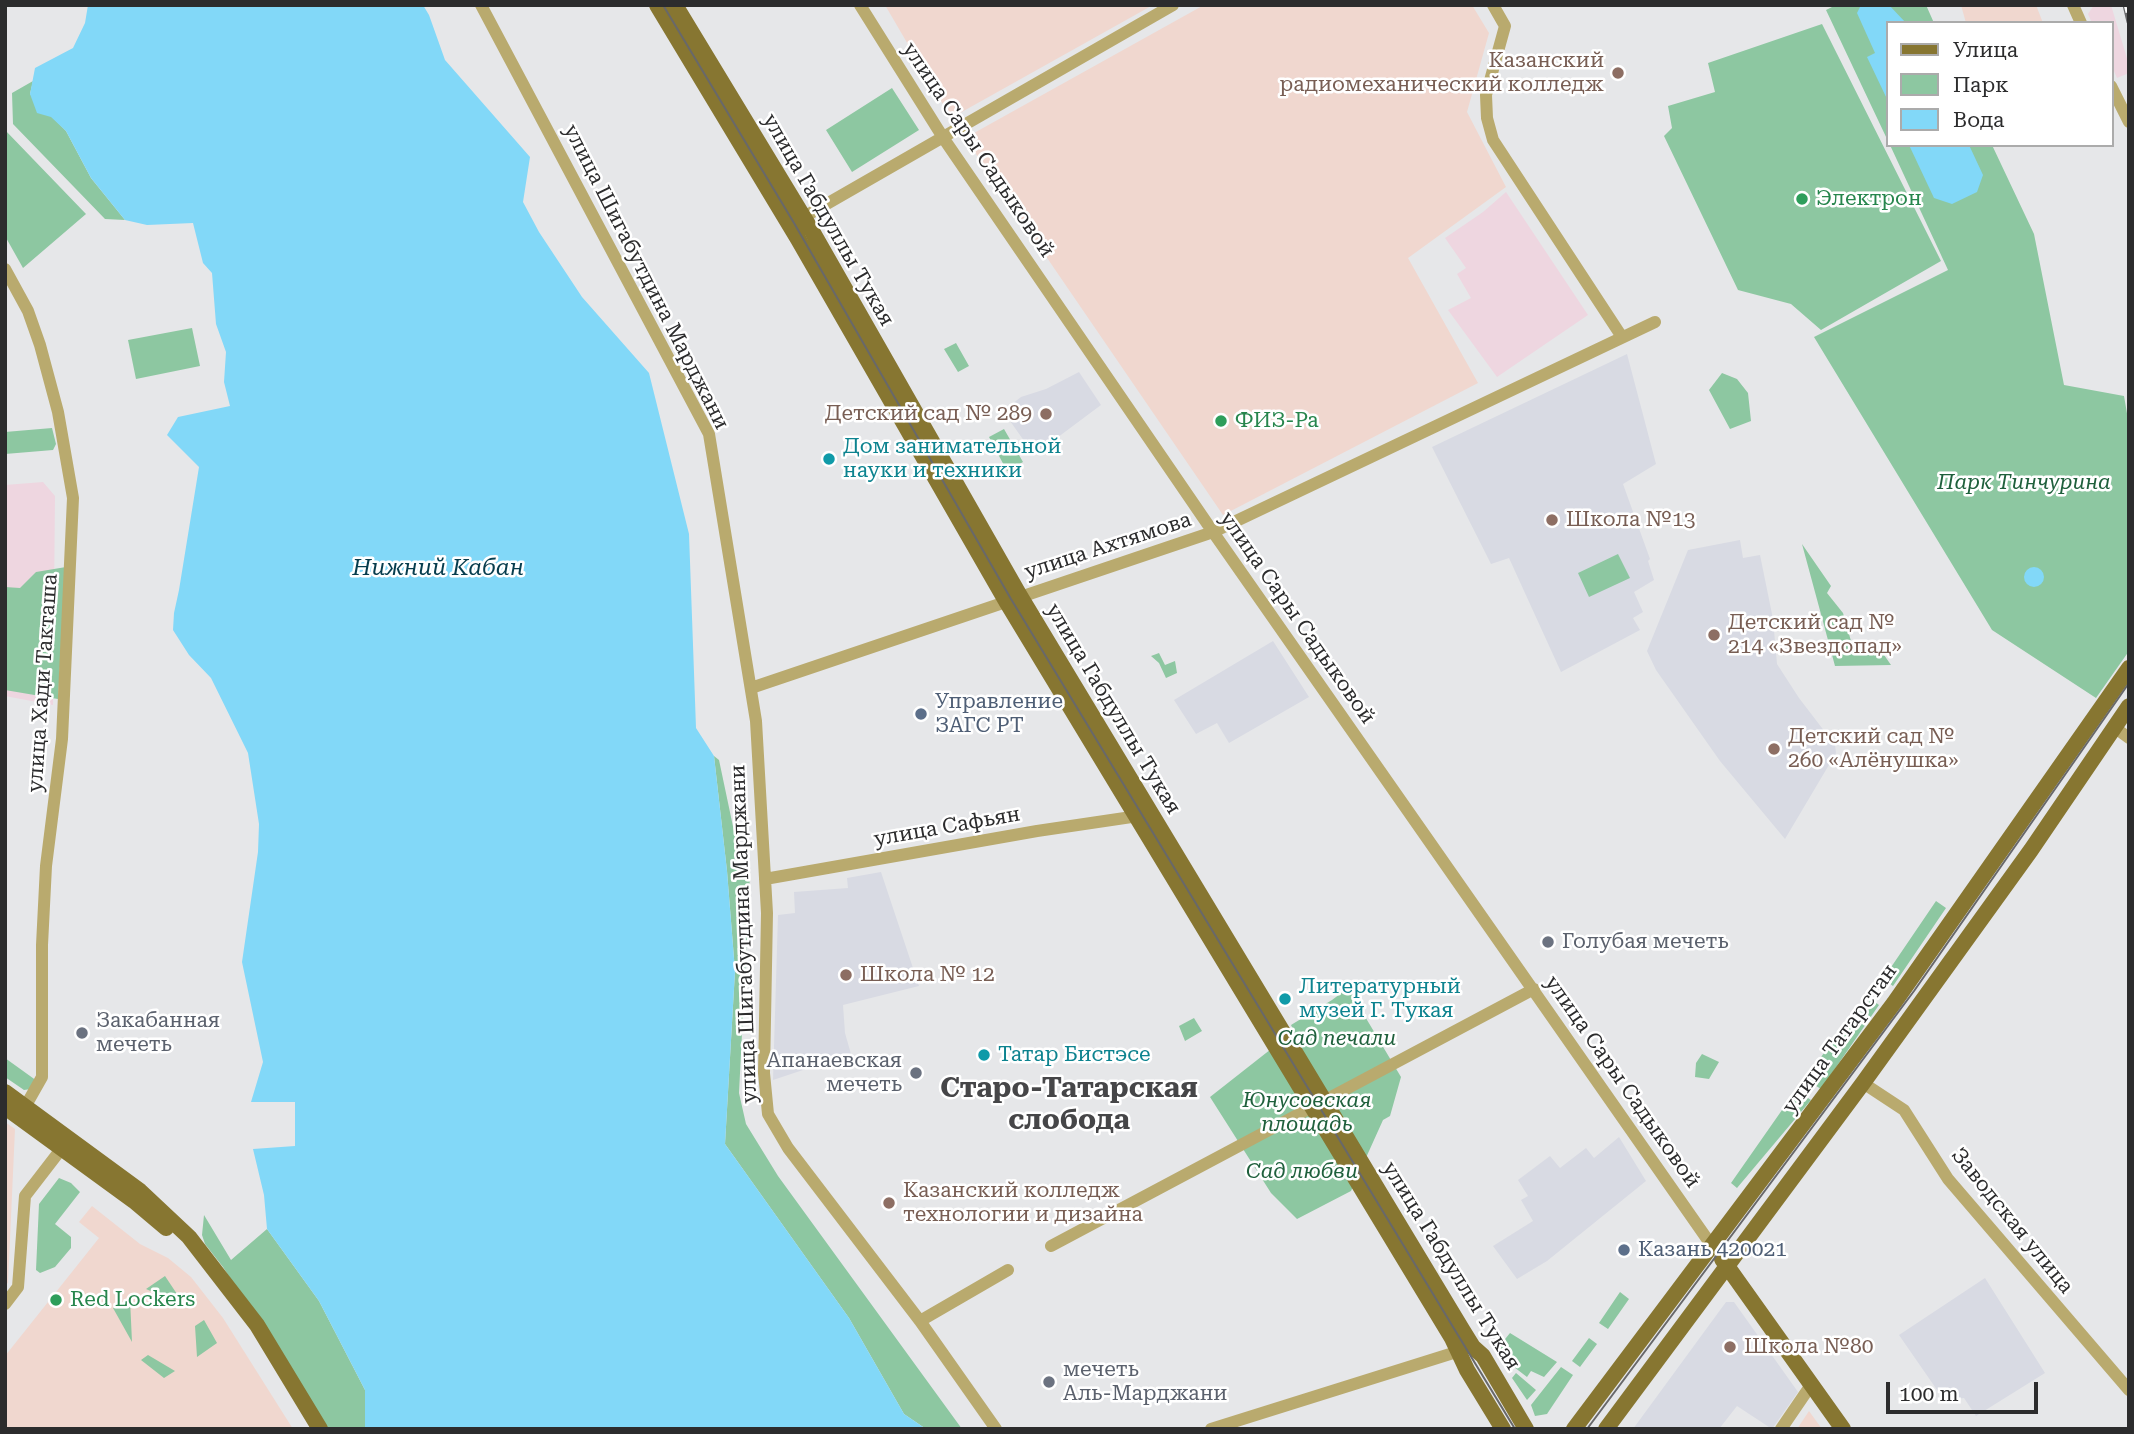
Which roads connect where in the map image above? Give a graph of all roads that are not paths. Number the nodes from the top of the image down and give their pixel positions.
1 (481, 5) edge
2 (657, 5) edge
3 (675, 5) edge
4 (860, 5) edge
5 (1173, 5) edge
6 (1493, 5) edge
7 (2073, 5) edge
8 (2080, 21) edge
9 (2113, 90) edge
10 (2129, 122) edge
11 (944, 139) junction
12 (797, 221) junction
13 (5, 269) edge
14 (1655, 322) dead end
15 (1622, 337) junction
16 (1213, 532) junction
17 (1013, 598) junction
18 (2129, 668) edge
19 (751, 688) junction
20 (2129, 706) edge
21 (2095, 714) junction
22 (2114, 727) junction
23 (2129, 738) edge
24 (1145, 815) junction
25 (765, 879) junction
26 (1534, 989) junction
27 (1863, 1083) junction
28 (5, 1092) edge
29 (1319, 1105) junction
30 (5, 1107) edge
31 (25, 1107) junction
32 (62, 1148) junction
33 (1051, 1246) dead end
34 (1712, 1246) junction
35 (1727, 1265) junction
36 (1008, 1270) dead end
37 (5, 1304) edge
38 (920, 1321) junction
39 (1466, 1349) junction
40 (1811, 1385) junction
41 (2129, 1390) edge
42 (309, 1429) edge
43 (320, 1429) edge
44 (996, 1429) edge
45 (1211, 1429) edge
46 (1503, 1429) edge
47 (1526, 1429) edge
48 (1574, 1429) edge
49 (1606, 1429) edge
50 (1781, 1429) edge
51 (1843, 1429) edge

1 - 19 street, улица Шигабутдина Марджани
2 - 12 main road, улица Габдуллы Тукая
3 - 12 main road, улица Габдуллы Тукая
4 - 11 street, улица Сары Садыковой
5 - 11 street
6 - 15 street
7 - 8 street
9 - 10 street
11 - 12 street
11 - 16 street, улица Сары Садыковой
12 - 17 main road, улица Габдуллы Тукая
13 - 31 street, улица Хади Такташа
14 - 15 street, улица Ахтямова
15 - 16 street, улица Ахтямова
16 - 17 street, улица Ахтямова
16 - 26 street, улица Сары Садыковой
17 - 19 street, улица Ахтямова
17 - 24 main road, улица Габдуллы Тукая
18 - 21 main road, улица Татарстан
19 - 25 street, улица Шигабутдина Марджани
20 - 22 main road, улица Татарстан
21 - 22 main road
21 - 34 main road, улица Татарстан
22 - 23 street
22 - 27 main road, улица Татарстан
24 - 25 street, улица Сафьян
24 - 29 main road, улица Габдуллы Тукая
25 - 38 street, улица Шигабутдина Марджани
26 - 29 street
26 - 34 street, улица Сары Садыковой
27 - 35 main road, улица Татарстан
27 - 41 street, Заводская улица
28 - 31 main road
29 - 33 street
29 - 39 main road, улица Габдуллы Тукая
30 - 32 main road
31 - 43 main road
32 - 37 street
32 - 42 main road
34 - 35 main road
34 - 48 main road, улица Татарстан
35 - 40 main road
35 - 49 main road, улица Татарстан
36 - 38 street
38 - 44 street, улица Шигабутдина Марджани
39 - 45 street
39 - 46 main road, улица Габдуллы Тукая
39 - 47 main road, улица Габдуллы Тукая
40 - 50 street
40 - 51 main road

